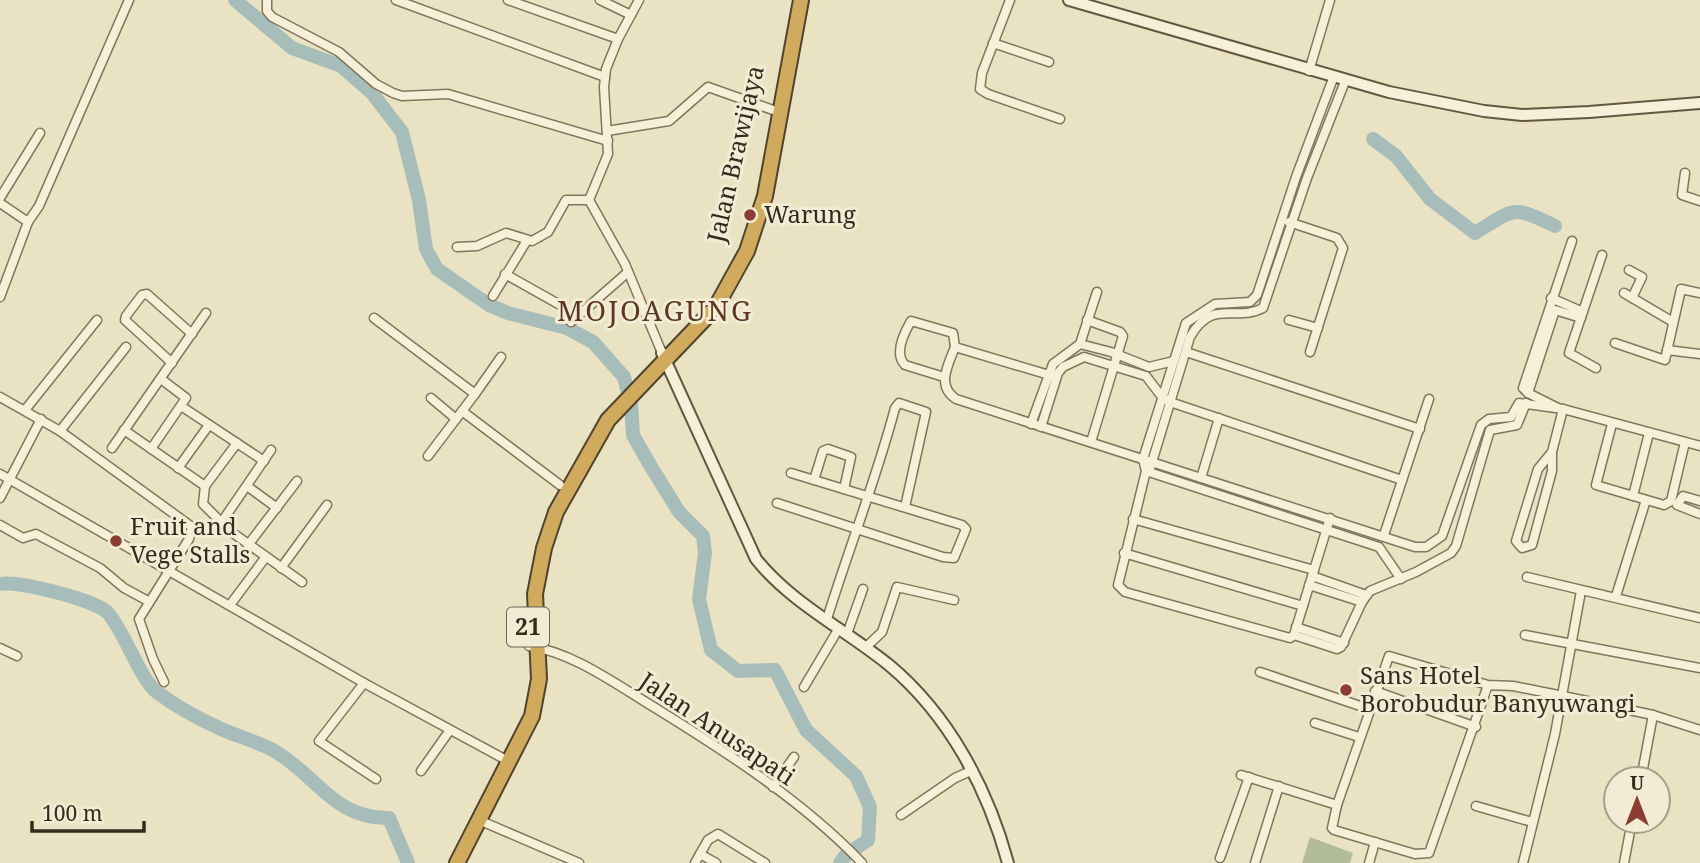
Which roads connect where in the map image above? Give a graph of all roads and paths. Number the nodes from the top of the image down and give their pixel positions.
1 (129, 0) edge
2 (267, 0) edge
3 (396, 0) edge
4 (508, 0) edge
5 (600, 0) edge
6 (639, 0) edge
7 (792, 0) edge
8 (801, 0) edge
9 (1010, 0) edge
10 (1069, 0) edge
11 (1330, 0) edge
12 (1101, 5) edge
13 (631, 15) junction
14 (618, 39) junction
15 (993, 43) junction
16 (786, 55) junction
17 (1049, 62) dead end
18 (1309, 71) junction
19 (605, 77) junction
20 (1340, 78) junction
21 (1700, 103) edge
22 (773, 110) junction
23 (1060, 118) dead end
24 (1315, 126) junction
25 (1326, 130) junction
26 (40, 133) dead end
27 (607, 136) junction
28 (1685, 173) dead end
29 (0, 198) edge
30 (589, 200) junction
31 (1700, 201) edge
32 (0, 203) edge
33 (1282, 219) junction
34 (28, 222) junction
35 (1292, 222) junction
36 (1572, 241) dead end
37 (526, 242) junction
38 (457, 247) dead end
39 (1602, 255) dead end
40 (1629, 270) dead end
41 (628, 272) junction
42 (505, 274) junction
43 (1097, 292) dead end
44 (1700, 293) edge
45 (493, 296) dead end
46 (0, 297) edge
47 (1555, 303) junction
48 (562, 306) dead end
49 (206, 313) dead end
50 (1582, 315) junction
51 (374, 318) dead end
52 (97, 320) dead end
53 (1087, 320) junction
54 (1289, 320) dead end
55 (571, 321) dead end
56 (1673, 322) junction
57 (1318, 328) junction
58 (192, 334) junction
59 (1615, 343) dead end
60 (1080, 344) junction
61 (126, 347) dead end
62 (955, 347) junction
63 (1667, 350) junction
64 (1186, 352) junction
65 (1310, 352) dead end
66 (1118, 354) junction
67 (1700, 354) edge
68 (501, 357) dead end
69 (663, 357) junction
70 (1177, 362) junction
71 (172, 363) junction
72 (1115, 366) junction
73 (1596, 368) dead end
74 (1147, 371) junction
75 (1051, 376) junction
76 (944, 377) junction
77 (160, 379) junction
78 (475, 394) junction
79 (0, 397) edge
80 (431, 398) dead end
81 (621, 398) junction
82 (1429, 399) dead end
83 (1166, 400) junction
84 (1526, 403) junction
85 (181, 406) junction
86 (1560, 408) junction
87 (25, 410) junction
88 (459, 415) junction
89 (1219, 418) junction
90 (41, 419) junction
91 (1031, 424) junction
92 (1612, 424) junction
93 (209, 425) junction
94 (1041, 427) junction
95 (124, 429) junction
96 (1420, 429) junction
97 (60, 431) junction
98 (1649, 433) junction
99 (1091, 442) junction
100 (1685, 442) junction
101 (237, 443) junction
102 (1700, 446) edge
103 (112, 448) dead end
104 (151, 449) junction
105 (271, 450) dead end
106 (1552, 453) junction
107 (428, 456) dead end
108 (264, 461) junction
109 (1147, 461) junction
110 (178, 468) junction
111 (1148, 472) junction
112 (791, 473) dead end
113 (0, 474) edge
114 (1201, 478) junction
115 (10, 480) junction
116 (814, 480) junction
117 (1402, 480) junction
118 (297, 481) dead end
119 (560, 485) junction
120 (205, 486) junction
121 (247, 486) junction
122 (844, 489) junction
123 (867, 495) junction
124 (1633, 496) junction
125 (0, 498) edge
126 (1646, 500) junction
127 (1700, 501) edge
128 (777, 503) dead end
129 (327, 505) dead end
130 (905, 507) junction
131 (277, 508) junction
132 (1451, 513) junction
133 (1700, 514) edge
134 (1330, 518) junction
135 (1466, 518) junction
136 (1133, 519) junction
137 (221, 523) junction
138 (0, 526) edge
139 (855, 527) junction
140 (1326, 529) junction
141 (1384, 535) junction
142 (248, 545) junction
143 (1124, 553) junction
144 (265, 558) junction
145 (281, 569) junction
146 (169, 570) junction
147 (1312, 577) junction
148 (1527, 577) dead end
149 (1401, 579) junction
150 (302, 582) dead end
151 (863, 589) dead end
152 (1578, 590) junction
153 (1616, 596) junction
154 (1364, 599) junction
155 (954, 600) dead end
156 (148, 601) junction
157 (230, 605) junction
158 (1303, 606) junction
159 (1700, 618) edge
160 (827, 619) junction
161 (843, 631) junction
162 (1295, 631) junction
163 (1525, 635) dead end
164 (1574, 642) junction
165 (533, 647) junction
166 (0, 648) edge
167 (866, 648) junction
168 (17, 656) dead end
169 (1700, 668) edge
170 (1260, 672) dead end
171 (164, 682) dead end
172 (364, 683) junction
173 (1488, 685) junction
174 (804, 687) dead end
175 (1375, 691) junction
176 (1563, 696) junction
177 (1369, 709) junction
178 (1653, 715) junction
179 (1315, 723) dead end
180 (1476, 727) junction
181 (450, 730) junction
182 (1700, 730) edge
183 (1359, 737) junction
184 (794, 757) dead end
185 (506, 761) junction
186 (1644, 765) edge
187 (973, 770) junction
188 (421, 772) dead end
189 (376, 779) dead end
190 (1279, 786) junction
191 (773, 787) junction
192 (1338, 805) junction
193 (1476, 806) dead end
194 (901, 815) dead end
195 (481, 821) junction
196 (1532, 822) junction
197 (1629, 835) edge
198 (1375, 842) junction
199 (699, 854) junction
200 (1220, 858) dead end
201 (861, 862) edge
202 (449, 863) edge
203 (457, 863) edge
204 (579, 863) edge
205 (695, 863) edge
206 (716, 863) edge
207 (765, 863) edge
208 (1008, 863) edge
209 (1255, 863) edge
210 (1368, 863) edge
211 (1523, 863) edge
212 (1624, 863) edge

1 - 34 street
2 - 27 street
3 - 19 street
4 - 14 street
5 - 13 street
6 - 13 street
7 - 16 highway, Jalan Brawijaya / 21
8 - 16 highway, Jalan Brawijaya / 21
9 - 15 street
10 - 12 main road
11 - 18 street
12 - 18 main road
13 - 14 street
14 - 19 street
15 - 17 street
15 - 23 street
16 - 22 highway, Jalan Brawijaya / 21
16 - 69 highway, Jalan Brawijaya / 21
18 - 20 main road
19 - 27 street
20 - 21 main road
20 - 24 street
20 - 25 street
22 - 27 street
22 - 69 highway, Jalan Brawijaya / 21
24 - 25 street
24 - 33 street
25 - 35 street
26 - 29 street
27 - 30 street
28 - 31 street
30 - 37 street
30 - 41 street
32 - 34 street
33 - 35 street
33 - 70 street
34 - 46 street
35 - 57 street
35 - 64 street
36 - 47 street
37 - 38 street
37 - 42 street
39 - 50 street
40 - 56 street
41 - 55 street
41 - 69 street
42 - 45 street
42 - 48 street
43 - 53 street
44 - 56 street
47 - 50 street
47 - 86 street
49 - 58 street
50 - 73 street
51 - 78 street
52 - 87 street
53 - 60 street
53 - 66 street
54 - 57 street
56 - 63 street
57 - 65 street
58 - 71 street
58 - 71 street
59 - 63 street
60 - 66 street
60 - 75 street
61 - 97 street
62 - 75 street
62 - 76 street
62 - 76 street
63 - 67 street
64 - 70 street
64 - 96 street
66 - 72 street
66 - 74 street
68 - 78 street
69 - 81 highway, Jalan Brawijaya / 21
69 - 160 main road
70 - 74 street
70 - 83 street
71 - 77 street
72 - 74 street
72 - 75 street
72 - 99 street
74 - 83 street
75 - 91 street
75 - 94 street
76 - 91 street
77 - 85 street
77 - 95 street
78 - 88 street
79 - 87 street
80 - 88 street
81 - 119 highway, Jalan Brawijaya / 21
81 - 165 highway, Jalan Brawijaya / 21
82 - 96 street
83 - 89 street
83 - 109 street
84 - 86 street
84 - 132 street
84 - 135 street
85 - 93 street
85 - 104 street
86 - 92 street
86 - 106 street
87 - 90 street
88 - 107 street
88 - 119 street
89 - 114 street
89 - 117 street
90 - 97 street
90 - 115 street
91 - 94 street
92 - 98 street
92 - 124 street
93 - 101 street
93 - 110 street
94 - 99 street
95 - 103 street
95 - 104 street
96 - 117 street
97 - 146 street
98 - 100 street
98 - 124 street
99 - 109 street
100 - 102 street
100 - 126 street
101 - 108 street
101 - 120 street
104 - 110 street
105 - 108 street
106 - 106 street
108 - 121 street
109 - 111 street
109 - 114 street
110 - 120 street
111 - 136 street
111 - 140 street
112 - 116 street
113 - 115 street
114 - 134 street
115 - 125 street
115 - 146 street
116 - 122 street
116 - 122 street
117 - 141 street
118 - 131 street
119 - 165 highway, Jalan Brawijaya / 21
120 - 137 street
121 - 131 street
121 - 137 street
122 - 123 street
123 - 130 street
123 - 130 street
123 - 139 street
124 - 126 street
126 - 153 street
127 - 133 street
128 - 139 street
129 - 145 street
130 - 139 street
131 - 142 street
132 - 135 street
132 - 141 street
134 - 140 street
134 - 141 street
135 - 149 street
136 - 143 street
136 - 147 street
137 - 142 street
138 - 156 street
139 - 160 street
140 - 147 street
140 - 149 street
142 - 144 street
143 - 158 street
143 - 162 street
144 - 145 street
144 - 157 street
145 - 150 street
146 - 156 street
146 - 157 street
147 - 154 street
147 - 158 street
148 - 152 street
149 - 154 street
151 - 161 street
152 - 153 street
152 - 164 street
153 - 159 street
154 - 162 street
155 - 167 street
156 - 171 street
157 - 172 street
158 - 162 street
160 - 161 main road
161 - 167 main road
161 - 174 street
163 - 164 street
164 - 169 street
164 - 176 street
165 - 185 highway, Jalan Brawijaya / 21
165 - 191 street, Jalan Anusapati
166 - 168 street
167 - 187 main road
170 - 177 street
172 - 181 street
172 - 189 street
173 - 175 street
173 - 176 street
173 - 180 street
175 - 177 street
175 - 180 street
176 - 178 street
176 - 196 street
177 - 183 street
178 - 182 street
178 - 186 street
179 - 183 street
180 - 198 street
181 - 185 street
181 - 188 street
183 - 192 street
184 - 191 street
185 - 195 highway, Jalan Brawijaya / 21
185 - 202 highway, Jalan Brawijaya / 21
187 - 194 street
187 - 208 main road
190 - 192 street
190 - 200 street
190 - 209 street
191 - 201 street, Jalan Anusapati
192 - 198 street
193 - 196 street
195 - 203 highway, Jalan Brawijaya / 21
195 - 204 street
196 - 211 street
197 - 212 street
198 - 210 street
199 - 205 street
199 - 206 street
199 - 207 street

